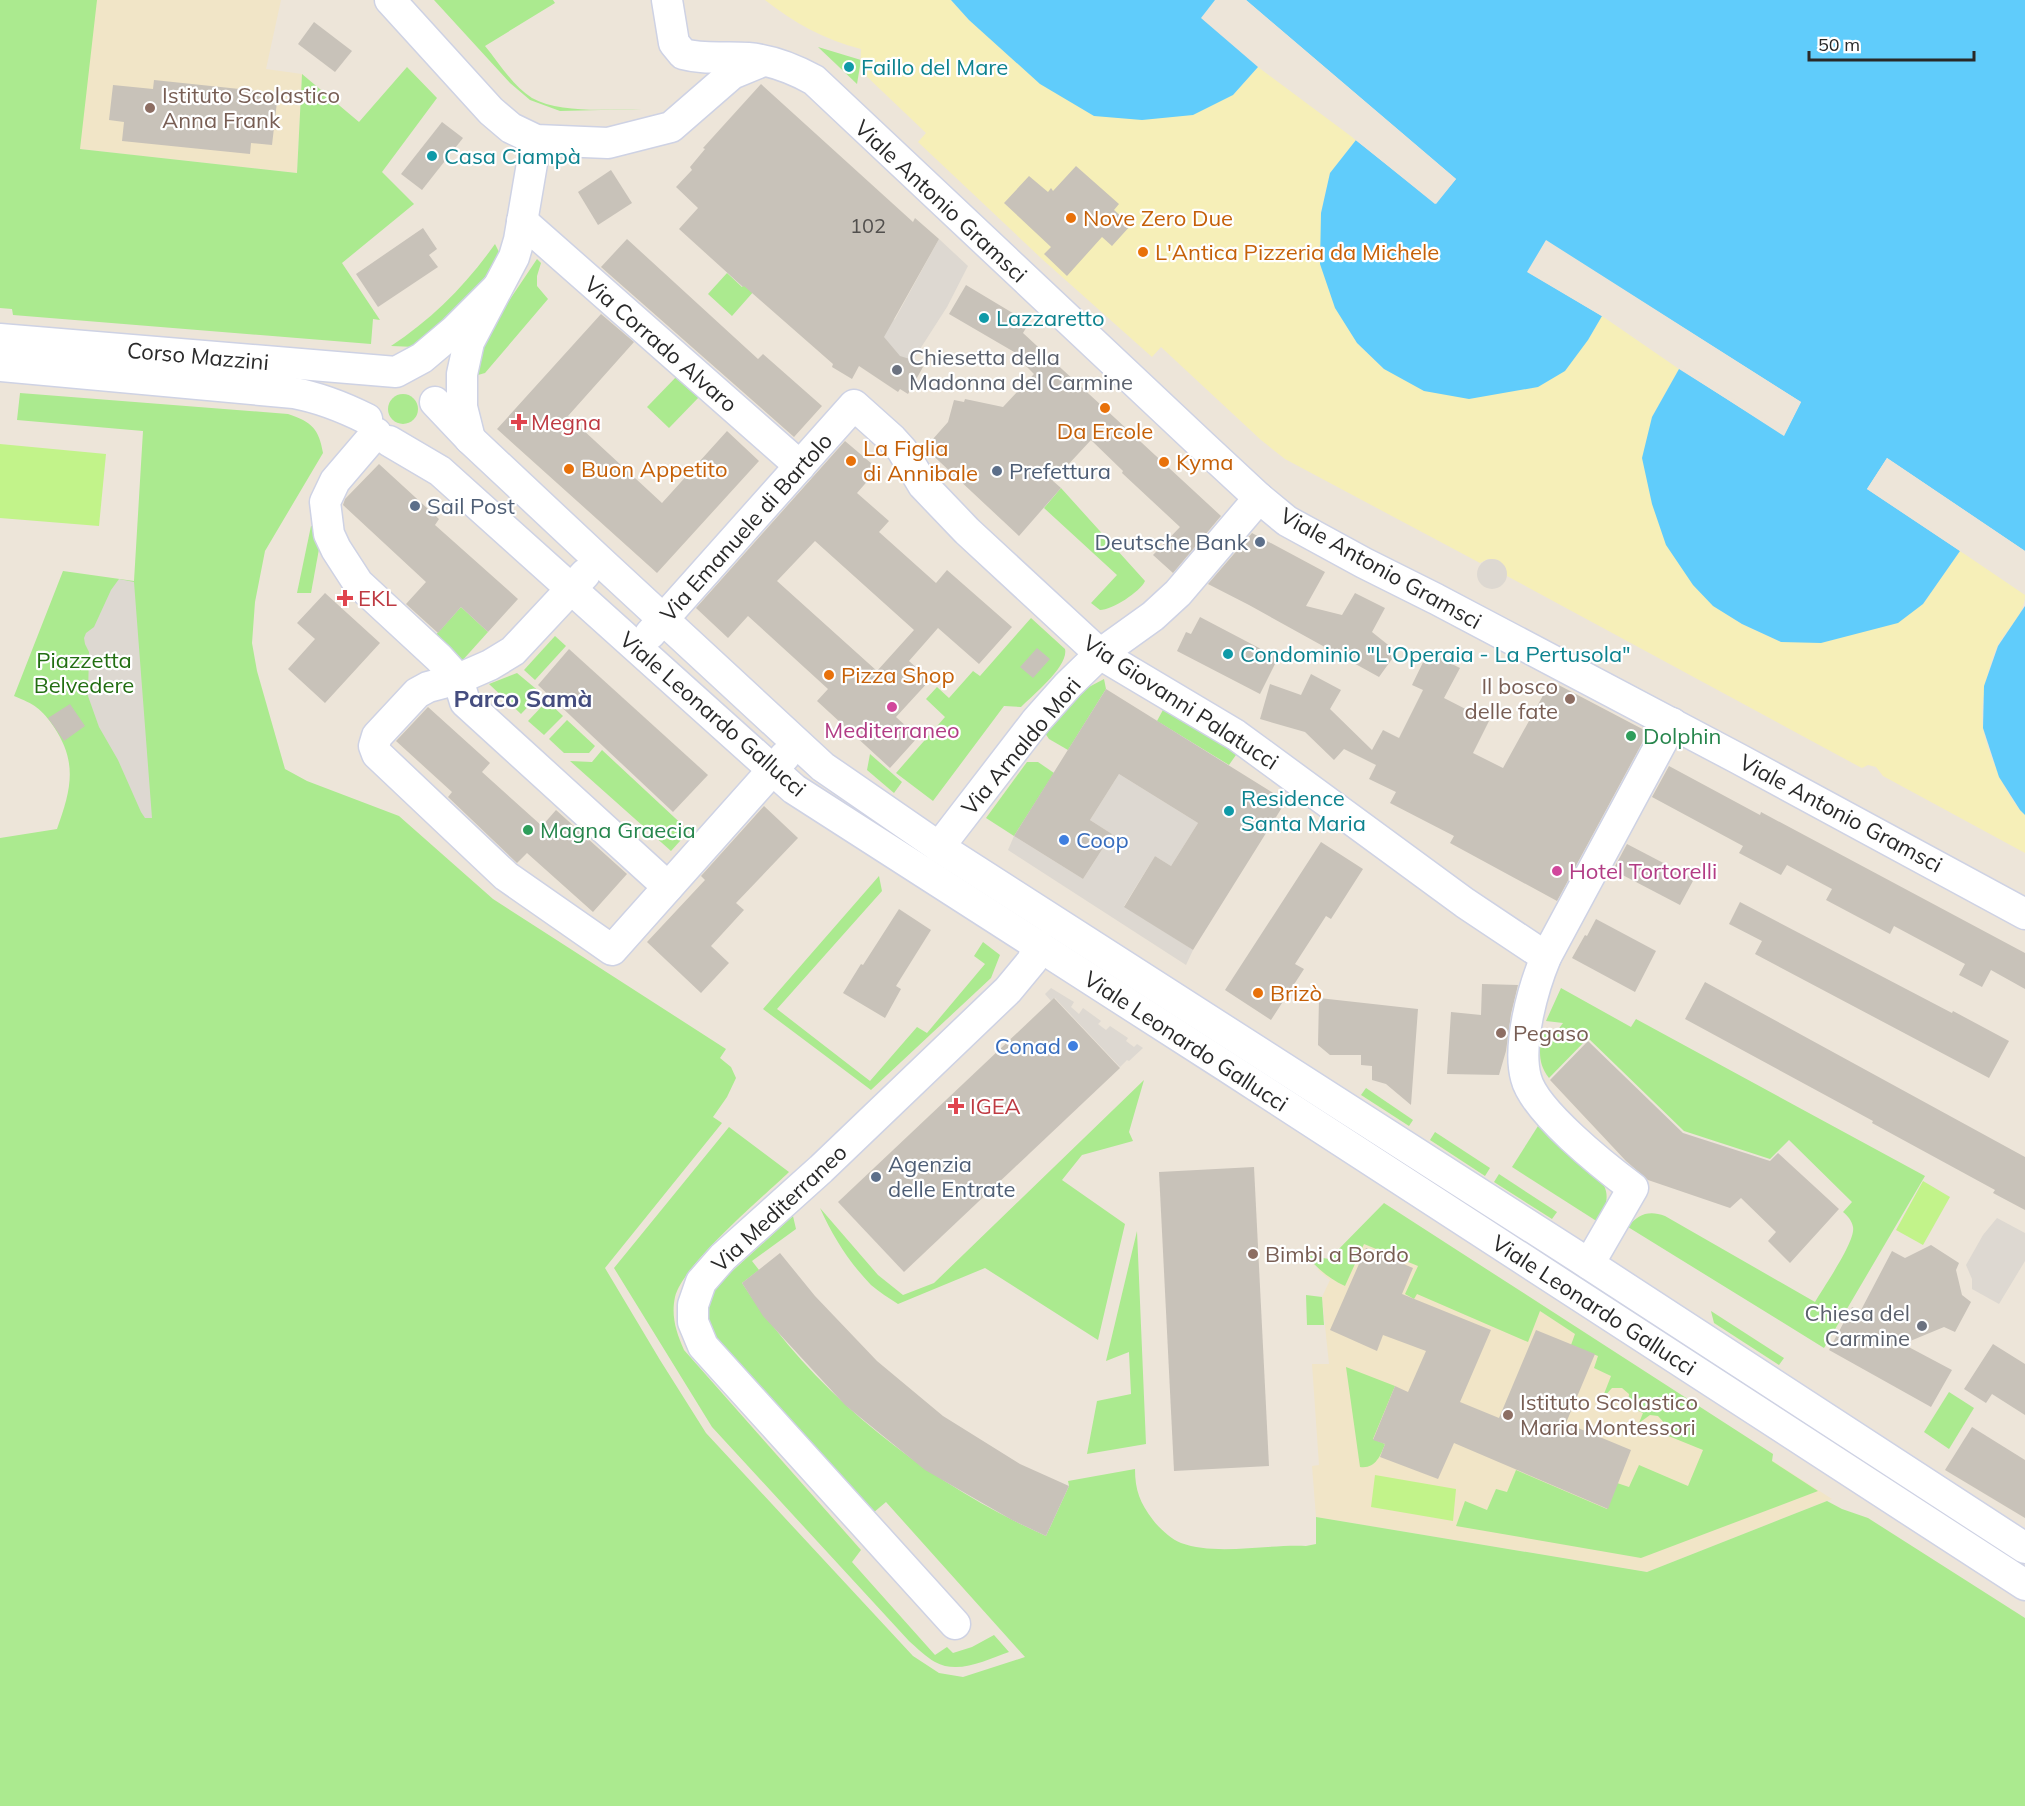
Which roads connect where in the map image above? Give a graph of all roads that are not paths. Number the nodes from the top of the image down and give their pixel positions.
1 (390, 0) edge
2 (667, 0) edge
3 (683, 54) junction
4 (765, 61) junction
5 (688, 113) junction
6 (536, 140) junction
7 (522, 221) junction
8 (497, 288) junction
9 (0, 339) edge
10 (0, 366) edge
11 (396, 372) junction
12 (435, 402) junction
13 (854, 405) joint
14 (377, 431) junction
15 (470, 439) junction
16 (800, 466) junction
17 (1259, 498) junction
18 (598, 559) junction
19 (572, 589) junction
20 (663, 620) junction
21 (637, 647) junction
22 (1100, 654) junction
23 (458, 679) junction
24 (1672, 723) junction
25 (797, 743) junction
26 (773, 770) junction
27 (939, 847) junction
28 (668, 887) junction
29 (2025, 914) edge
30 (1038, 945) junction
31 (1546, 957) junction
32 (1589, 1264) junction
33 (2025, 1548) edge
34 (2025, 1585) edge
35 (955, 1624) dead end

1 - 6 street
2 - 3 street
3 - 4 street, Viale Antonio Gramsci
3 - 5 street
4 - 5 street
4 - 17 street, Viale Antonio Gramsci
5 - 6 street
6 - 7 street
7 - 8 street
7 - 16 street, Via Corrado Alvaro
8 - 11 street
8 - 15 street
9 - 11 street, Corso Mazzini
10 - 14 street, Corso Mazzini
11 - 12 street
11 - 14 street
12 - 14 street
12 - 15 street, Viale Leonardo Gallucci
13 - 16 street, Via Emanuele di Bartolo
13 - 22 street, Via Giovanni Palatucci
14 - 19 street, Viale Leonardo Gallucci
14 - 23 street
15 - 18 street, Viale Leonardo Gallucci
16 - 20 street, Via Emanuele di Bartolo
17 - 22 street, Via Arnaldo Mori
17 - 24 street, Viale Antonio Gramsci
18 - 19 street
18 - 20 street, Viale Leonardo Gallucci
19 - 21 street, Viale Leonardo Gallucci
19 - 23 street
20 - 21 street, Via Emanuele di Bartolo
20 - 25 street, Viale Leonardo Gallucci
21 - 26 street, Viale Leonardo Gallucci
22 - 27 street, Via Arnaldo Mori
22 - 31 street, Via Giovanni Palatucci
23 - 28 street
23 - 28 street
24 - 29 street, Viale Antonio Gramsci
24 - 31 street
25 - 26 street
25 - 27 street, Viale Leonardo Gallucci
26 - 28 street
26 - 30 street, Viale Leonardo Gallucci
27 - 32 street, Viale Leonardo Gallucci
30 - 34 street, Viale Leonardo Gallucci
30 - 35 street, Via Mediterraneo
31 - 32 street
32 - 33 street, Viale Leonardo Gallucci

